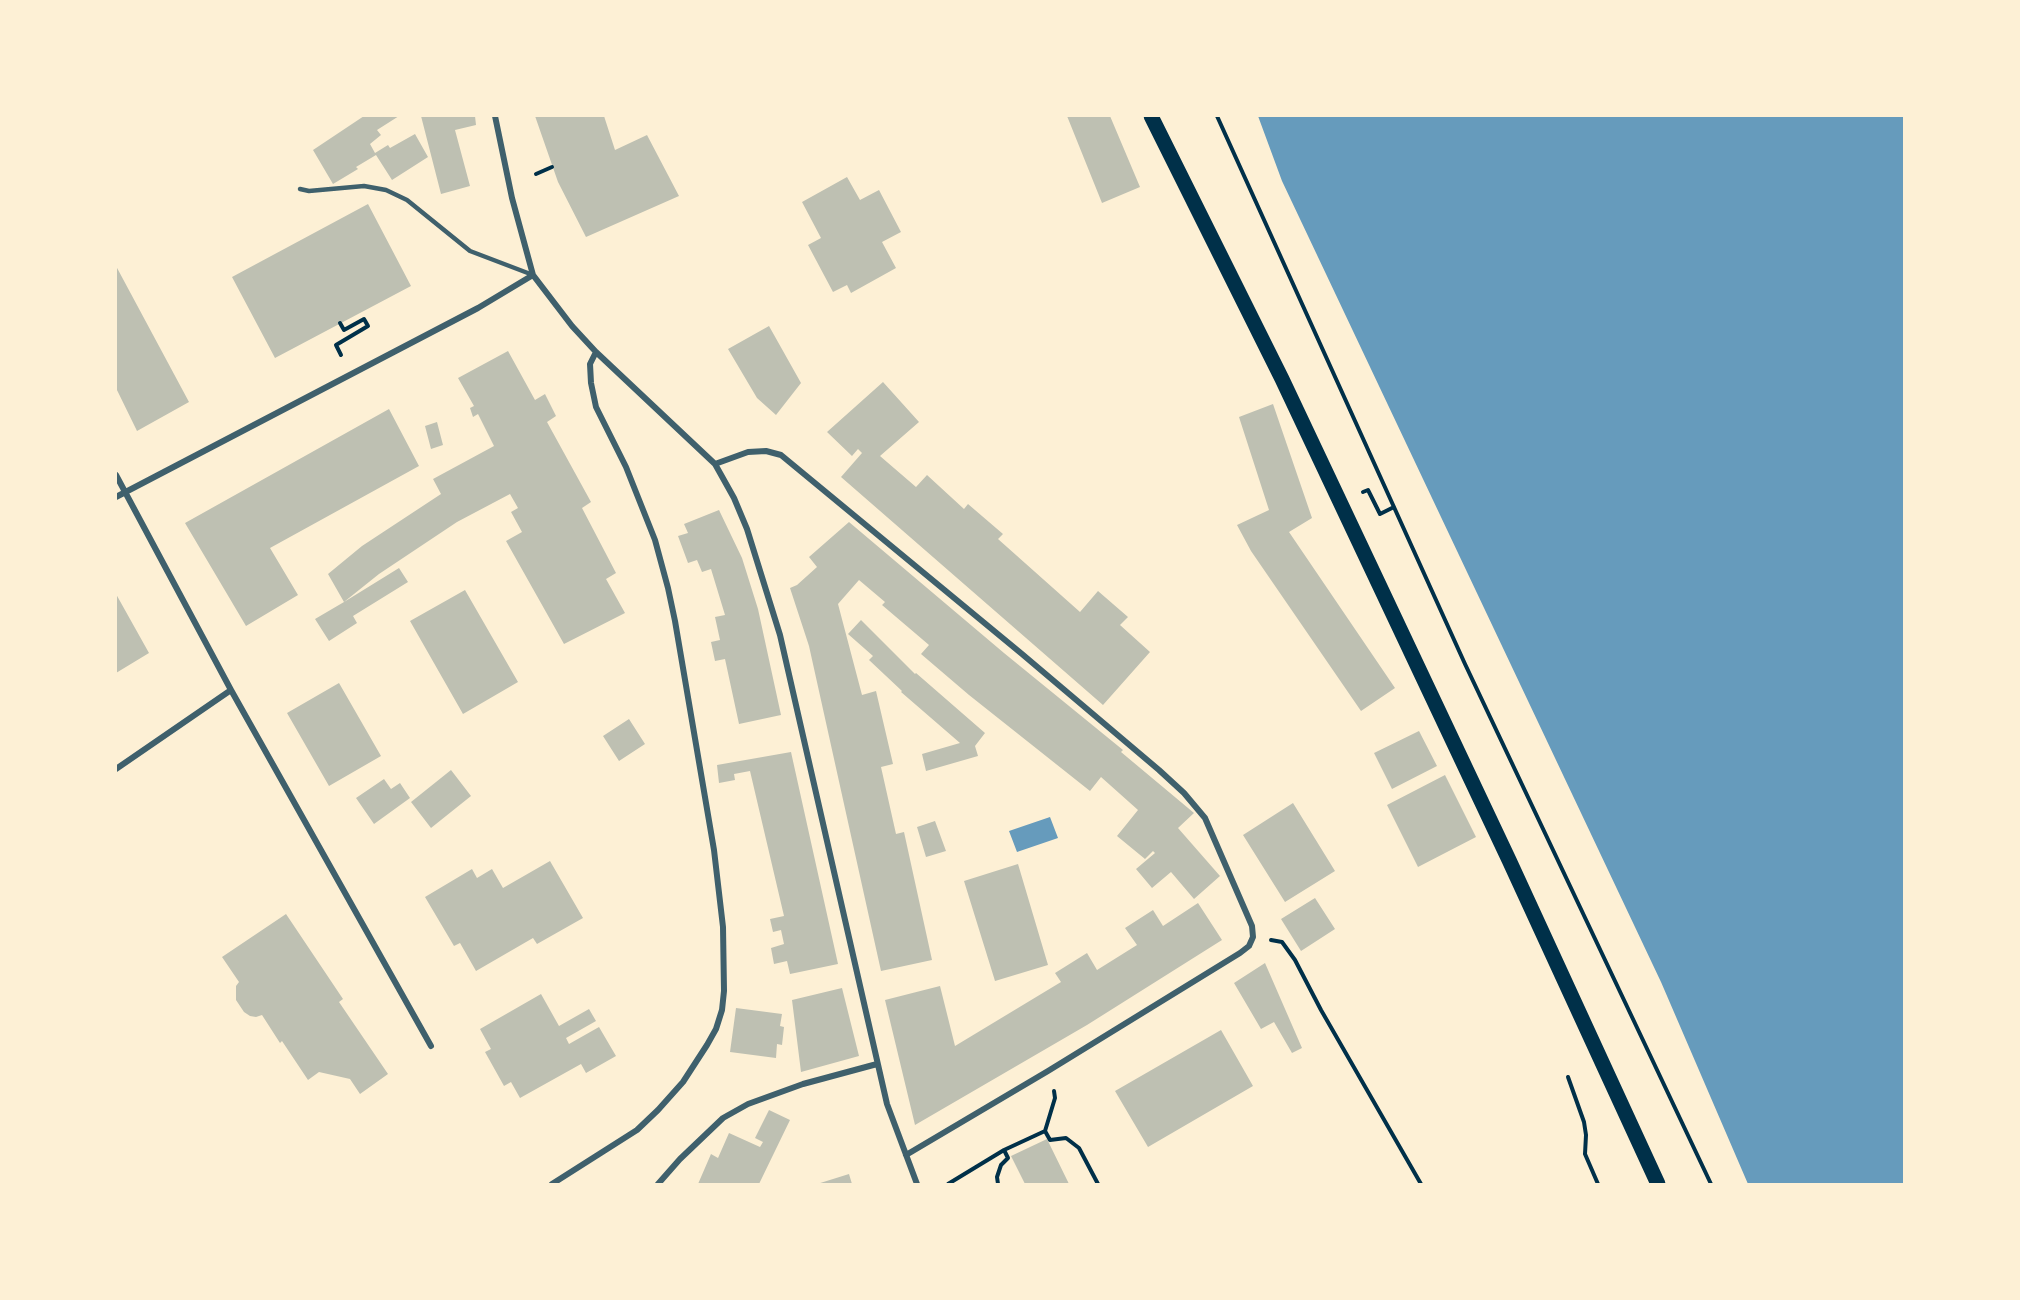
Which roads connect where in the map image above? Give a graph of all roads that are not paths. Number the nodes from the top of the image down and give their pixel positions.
1 (495, 116) edge
2 (1151, 116) edge
3 (300, 189) dead end
4 (533, 275) junction
5 (596, 352) junction
6 (715, 464) junction
7 (116, 475) edge
8 (125, 492) junction
9 (116, 497) edge
10 (231, 690) junction
11 (116, 769) edge
12 (430, 1046) dead end
13 (877, 1064) junction
14 (906, 1155) junction
15 (552, 1185) edge
16 (658, 1185) edge
17 (917, 1185) edge
18 (1658, 1185) edge

1 - 4 street
2 - 18 main road
3 - 4 lane
4 - 5 street
4 - 8 street
5 - 6 street
5 - 15 street
6 - 13 street
6 - 14 street
7 - 8 street
8 - 9 street
8 - 10 street
10 - 11 street
10 - 12 street
13 - 14 street
13 - 16 street
14 - 17 street

